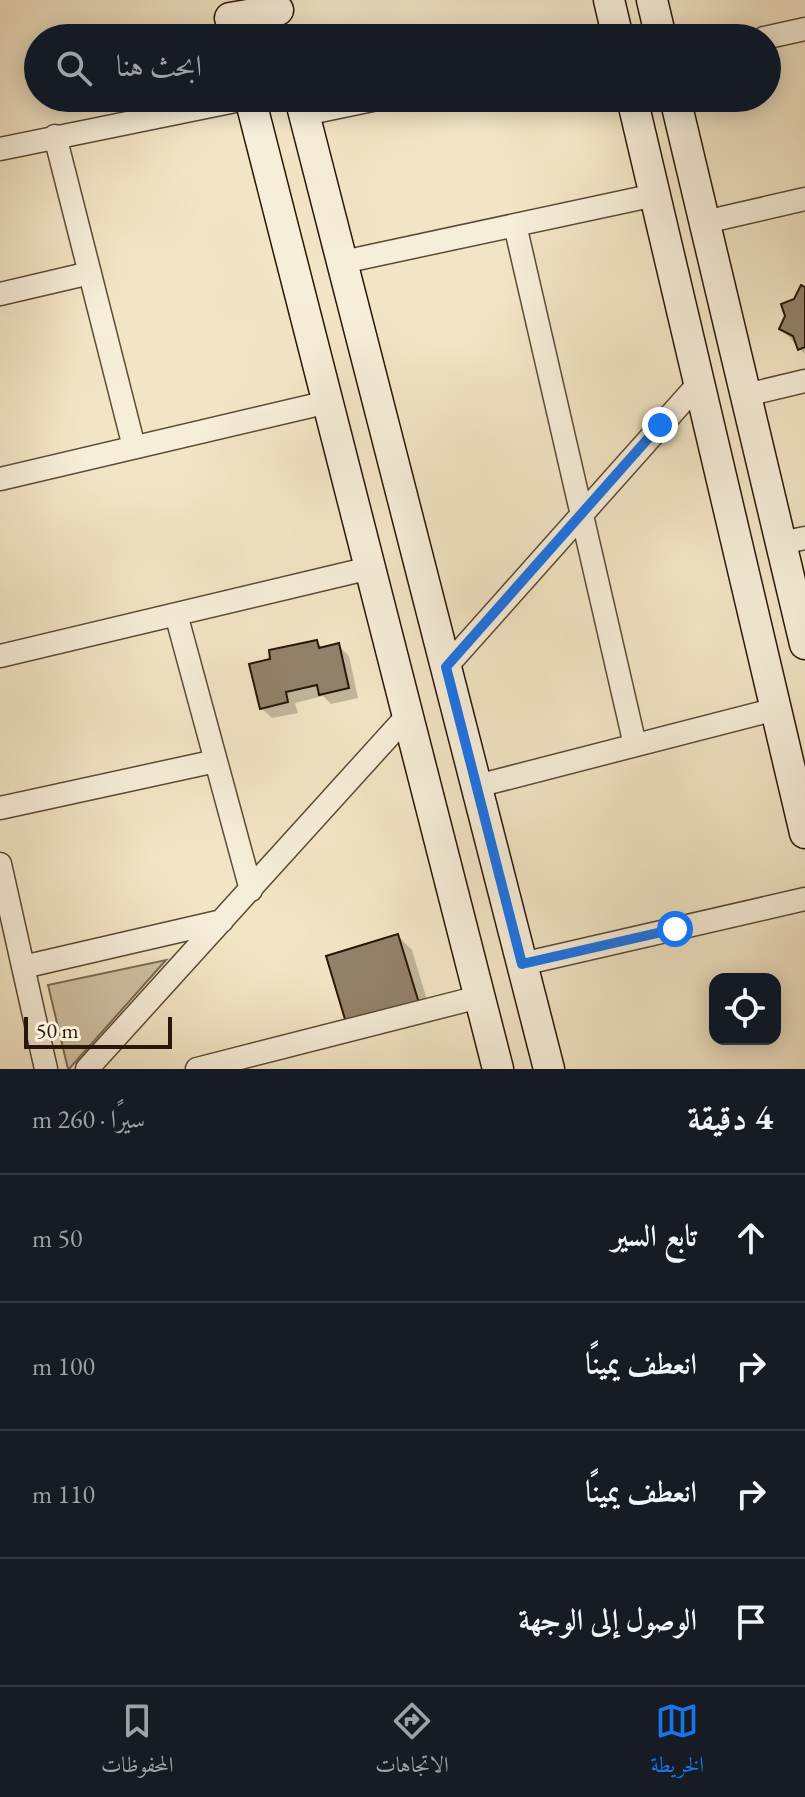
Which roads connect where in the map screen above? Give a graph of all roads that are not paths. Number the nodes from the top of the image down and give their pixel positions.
1 (609, 0) edge
2 (652, 0) edge
3 (279, 16) edge
4 (231, 19) edge
5 (615, 24) edge
6 (658, 24) edge
7 (805, 29) edge
8 (781, 34) edge
9 (178, 112) edge
10 (254, 112) edge
11 (304, 112) edge
12 (635, 112) edge
13 (678, 112) edge
14 (55, 136) junction
15 (0, 149) edge
16 (655, 195) junction
17 (805, 199) edge
18 (705, 222) junction
19 (515, 225) junction
20 (343, 262) junction
21 (90, 273) junction
22 (0, 294) edge
23 (805, 381) edge
24 (700, 382) junction
25 (746, 395) junction
26 (328, 402) junction
27 (134, 447) junction
28 (0, 479) edge
29 (581, 512) junction
30 (793, 541) edge
31 (370, 568) junction
32 (176, 614) junction
33 (805, 644) edge
34 (0, 656) edge
35 (446, 667) junction
36 (776, 709) junction
37 (408, 715) junction
38 (635, 745) junction
39 (216, 761) junction
40 (477, 786) junction
41 (0, 808) edge
42 (805, 833) edge
43 (0, 864) edge
44 (251, 890) junction
45 (805, 899) edge
46 (222, 921) junction
47 (522, 964) junction
48 (23, 967) junction
49 (479, 997) junction
50 (46, 1069) edge
51 (87, 1069) edge
52 (197, 1069) edge
53 (498, 1069) edge
54 (549, 1069) edge

1 - 5 street
2 - 6 street
3 - 4 street
7 - 8 street
9 - 14 street
10 - 26 street
11 - 20 street
12 - 16 street
13 - 18 street
14 - 15 street
14 - 21 street
16 - 19 street
16 - 24 street
17 - 18 street
18 - 25 street
19 - 20 street
19 - 29 street
20 - 35 street
21 - 22 street
21 - 27 street
23 - 25 street
24 - 29 street
24 - 36 street
25 - 30 street
26 - 27 street
26 - 31 street
27 - 28 street
29 - 35 street
29 - 38 street
30 - 33 street
31 - 32 street
31 - 37 street
32 - 34 street
32 - 39 street
35 - 40 street
36 - 38 street
36 - 42 street
37 - 44 street
37 - 49 street
38 - 40 street
39 - 41 street
39 - 44 street
40 - 47 street
43 - 48 street
44 - 46 street
45 - 47 street
46 - 48 street
46 - 51 street
47 - 54 street
48 - 50 street
49 - 52 street
49 - 53 street

